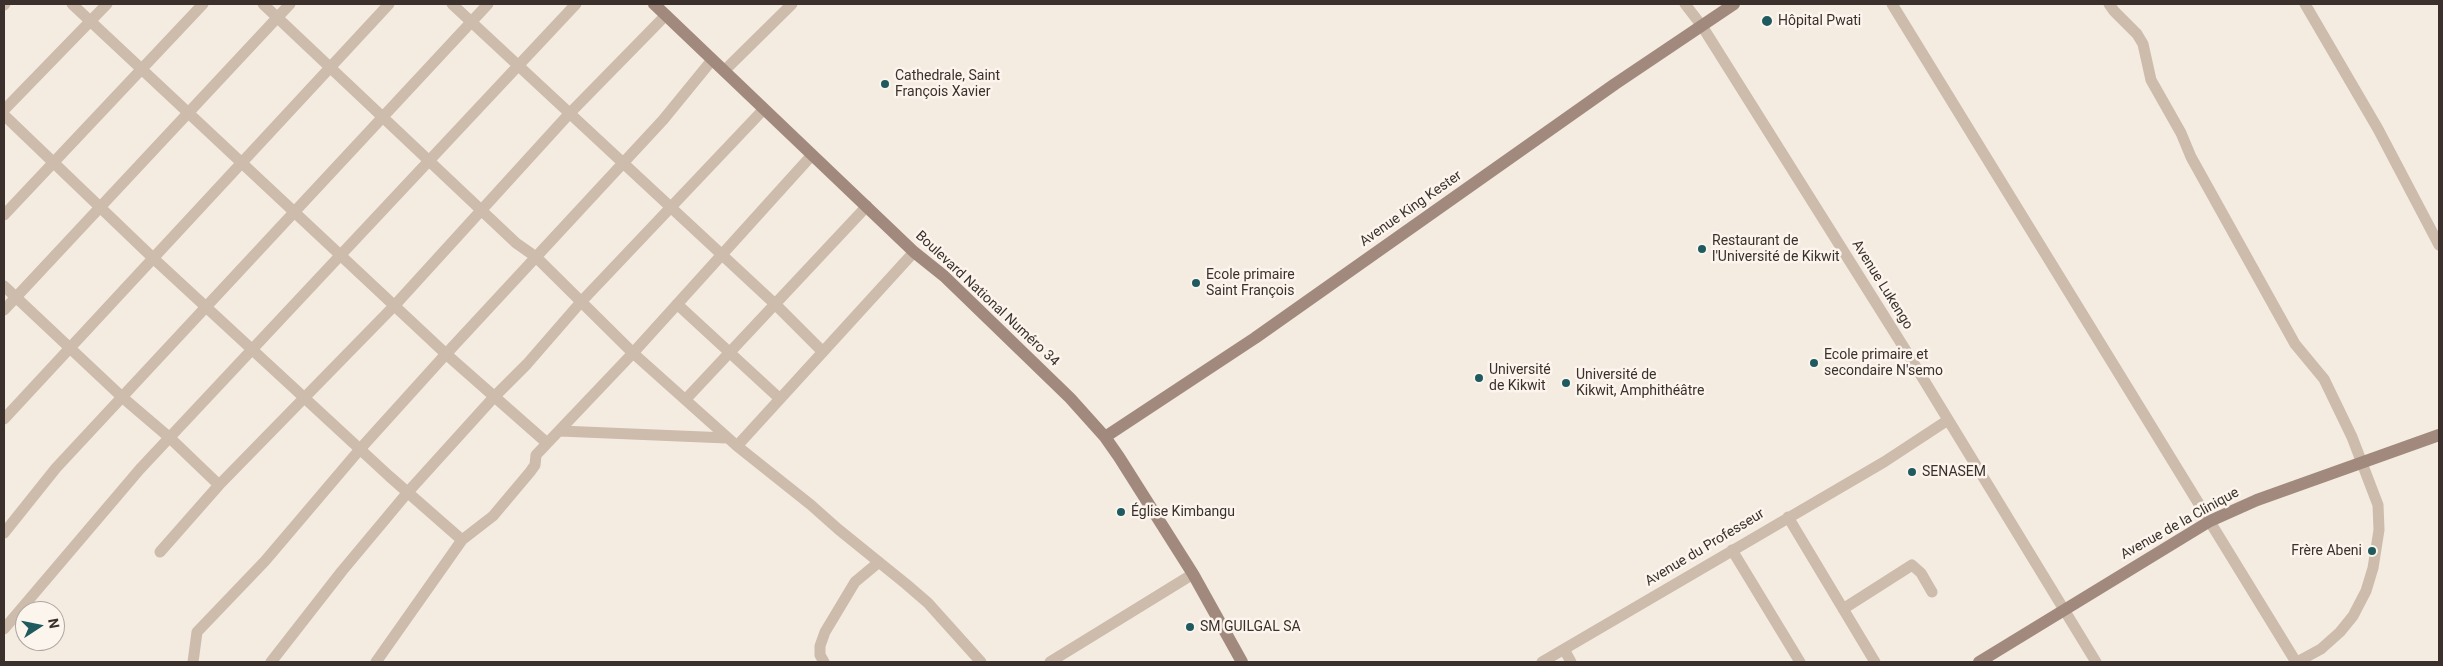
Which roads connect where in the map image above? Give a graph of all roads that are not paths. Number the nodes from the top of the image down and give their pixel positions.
1 (72, 4) edge
2 (107, 4) edge
3 (204, 4) edge
4 (263, 4) edge
5 (290, 4) edge
6 (389, 4) edge
7 (452, 4) edge
8 (488, 4) edge
9 (576, 4) edge
10 (654, 4) edge
11 (792, 4) edge
12 (1685, 4) edge
13 (1734, 4) edge
14 (1892, 4) edge
15 (2109, 4) edge
16 (2305, 4) edge
17 (666, 15) junction
18 (277, 17) junction
19 (90, 22) junction
20 (471, 22) junction
21 (1702, 26) junction
22 (712, 60) junction
23 (518, 66) junction
24 (331, 68) junction
25 (142, 69) junction
26 (724, 72) junction
27 (764, 109) junction
28 (4, 110) edge
29 (189, 112) junction
30 (569, 114) junction
31 (4, 115) edge
32 (382, 116) junction
33 (812, 155) junction
34 (430, 160) junction
35 (243, 161) junction
36 (54, 162) junction
37 (623, 164) junction
38 (867, 206) junction
39 (100, 207) junction
40 (671, 208) junction
41 (294, 210) junction
42 (482, 210) junction
43 (4, 215) edge
44 (2439, 245) edge
45 (914, 252) junction
46 (722, 254) junction
47 (341, 255) junction
48 (536, 257) junction
49 (154, 258) junction
50 (4, 286) edge
51 (16, 297) junction
52 (580, 303) junction
53 (677, 304) junction
54 (205, 305) junction
55 (395, 305) junction
56 (776, 305) junction
57 (4, 310) edge
58 (70, 348) junction
59 (253, 349) junction
60 (823, 352) junction
61 (633, 353) junction
62 (731, 353) junction
63 (446, 354) junction
64 (122, 397) junction
65 (306, 397) junction
66 (494, 397) junction
67 (780, 398) junction
68 (686, 400) junction
69 (4, 419) edge
70 (1948, 420) junction
71 (560, 431) junction
72 (2439, 435) edge
73 (1105, 437) junction
74 (170, 438) junction
75 (727, 438) junction
76 (547, 443) junction
77 (736, 446) junction
78 (361, 448) junction
79 (2361, 464) junction
80 (218, 486) junction
81 (408, 492) junction
82 (1788, 517) junction
83 (2210, 521) junction
84 (4, 533) edge
85 (462, 540) junction
86 (1732, 550) junction
87 (160, 552) dead end
88 (879, 562) junction
89 (1193, 574) junction
90 (1932, 592) dead end
91 (1843, 609) junction
92 (2064, 610) junction
93 (4, 628) edge
94 (1564, 649) junction
95 (193, 662) edge
96 (271, 662) edge
97 (376, 662) edge
98 (824, 662) edge
99 (982, 662) edge
100 (1050, 662) edge
101 (1242, 662) edge
102 (1542, 662) edge
103 (1571, 662) edge
104 (1800, 662) edge
105 (1875, 662) edge
106 (1980, 662) edge
107 (2096, 662) edge
108 (2297, 662) edge

1 - 19 street
2 - 19 street
3 - 25 street
4 - 18 street
5 - 18 street
6 - 24 street
7 - 20 street
8 - 20 street
9 - 23 street
10 - 17 street, Boulevard National Numéro 34
11 - 26 street
12 - 21 street, Avenue Lukengo
13 - 21 street, Avenue King Kester
14 - 83 street
15 - 79 street
16 - 44 street
17 - 22 street, Boulevard National Numéro 34
17 - 30 street
18 - 24 street
18 - 29 street
19 - 25 street
19 - 28 street
20 - 23 street
20 - 32 street
21 - 70 street, Avenue Lukengo
21 - 73 street, Avenue King Kester
22 - 26 street, Boulevard National Numéro 34
22 - 37 street
23 - 30 street
23 - 34 street
24 - 32 street
24 - 35 street
25 - 29 street
25 - 36 street
26 - 27 street, Boulevard National Numéro 34
27 - 33 street, Boulevard National Numéro 34
27 - 40 street
29 - 35 street
29 - 39 street
30 - 37 street
30 - 42 street
31 - 36 street
32 - 34 street
32 - 41 street
33 - 38 street, Boulevard National Numéro 34
33 - 46 street
34 - 42 street
34 - 47 street
35 - 41 street
35 - 49 street
36 - 39 street
36 - 43 street
37 - 40 street
37 - 48 street
38 - 45 street, Boulevard National Numéro 34
38 - 56 street
39 - 49 street
39 - 51 street
40 - 46 street
40 - 52 street
41 - 47 street
41 - 54 street
42 - 48 street
42 - 55 street
45 - 60 street
45 - 73 street, Boulevard National Numéro 34
46 - 53 street
46 - 56 street
47 - 55 street
47 - 59 street
48 - 52 street
48 - 63 street
49 - 54 street
49 - 58 street
50 - 51 street
51 - 57 street
51 - 58 street
52 - 61 street
52 - 66 street
53 - 61 street
53 - 62 street
54 - 59 street
54 - 64 street
55 - 63 street
55 - 65 street
56 - 60 street
56 - 62 street
58 - 64 street
58 - 69 street
59 - 65 street
59 - 74 street
60 - 67 street
61 - 68 street
61 - 71 street
62 - 67 street
62 - 68 street
63 - 66 street
63 - 78 street
64 - 74 street
64 - 84 street
65 - 78 street
65 - 80 street
66 - 76 street
66 - 81 street
67 - 77 street
68 - 75 street
70 - 82 street, Avenue du Professeur
70 - 92 street, Avenue Lukengo
71 - 75 street
71 - 76 street
72 - 79 street, Avenue de la Clinique
73 - 89 street, Boulevard National Numéro 34
74 - 80 street
74 - 93 street
75 - 77 street
76 - 85 street
77 - 88 street
78 - 81 street
78 - 95 street
79 - 83 street, Avenue de la Clinique
79 - 108 street
80 - 87 street
81 - 85 street
81 - 96 street
82 - 86 street, Avenue du Professeur
82 - 91 street
83 - 92 street, Avenue de la Clinique
83 - 108 street
85 - 97 street
86 - 94 street, Avenue du Professeur
86 - 104 street
88 - 98 street
88 - 99 street
89 - 100 street
89 - 101 street, Boulevard National Numéro 34
90 - 91 street
91 - 105 street
92 - 106 street, Avenue de la Clinique
92 - 107 street, Avenue Lukengo
94 - 102 street, Avenue du Professeur
94 - 103 street

